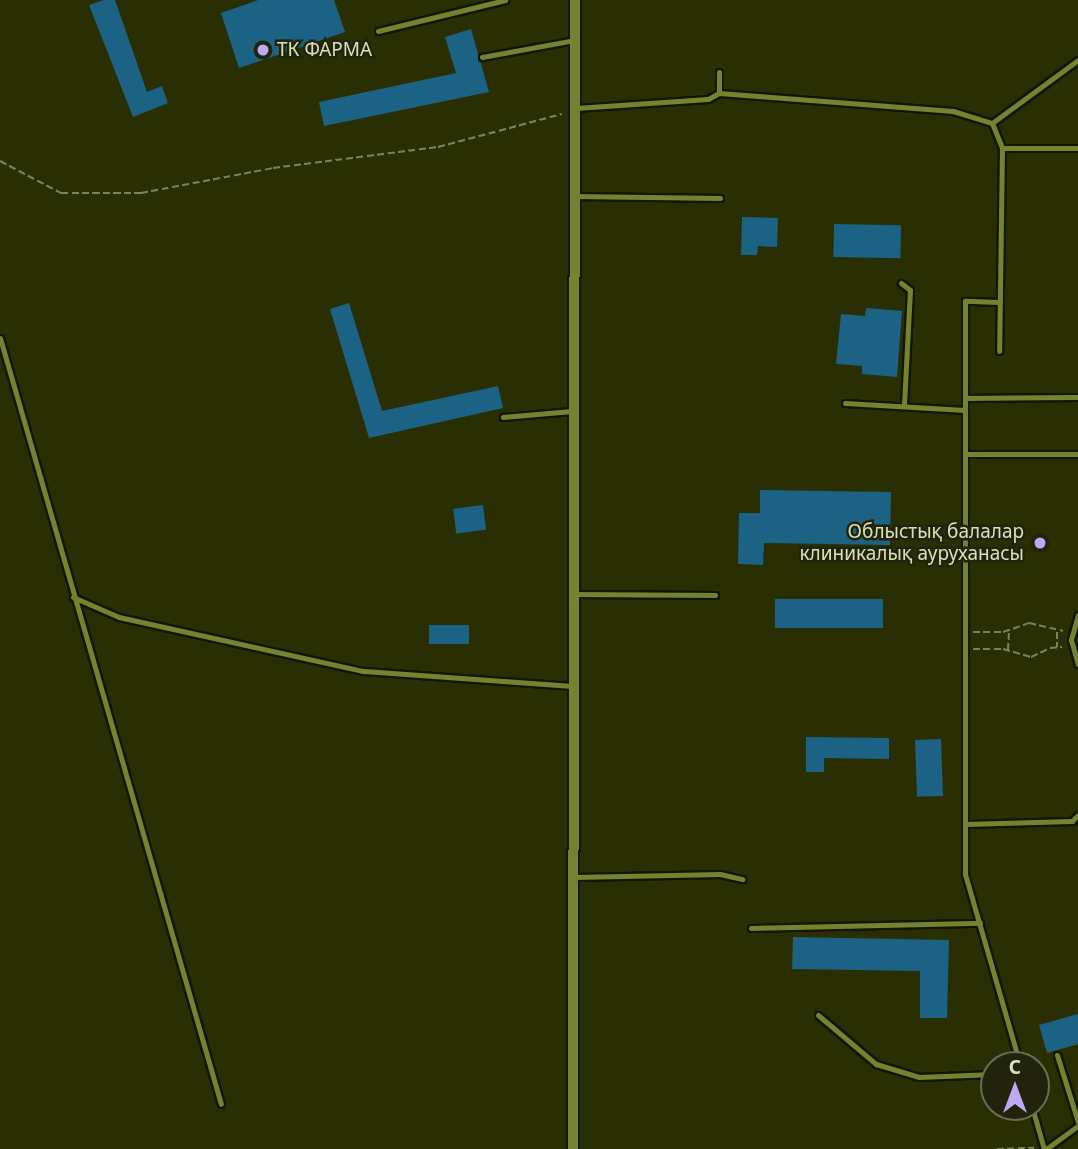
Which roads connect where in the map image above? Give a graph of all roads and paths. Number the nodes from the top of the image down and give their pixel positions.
1 (505, 0) edge
2 (575, 0) edge
3 (378, 31) dead end
4 (575, 40) junction
5 (482, 57) dead end
6 (1078, 60) edge
7 (719, 72) dead end
8 (719, 93) junction
9 (576, 108) junction
10 (992, 123) junction
11 (1002, 148) junction
12 (1078, 148) edge
13 (0, 161) edge
14 (575, 196) junction
15 (720, 198) dead end
16 (901, 283) dead end
17 (998, 302) junction
18 (0, 338) edge
19 (999, 351) dead end
20 (1078, 397) edge
21 (965, 398) junction
22 (845, 403) dead end
23 (904, 404) junction
24 (965, 410) junction
25 (572, 411) junction
26 (503, 417) dead end
27 (965, 454) junction
28 (1078, 454) edge
29 (571, 594) junction
30 (715, 595) dead end
31 (73, 597) junction
32 (1078, 615) edge
33 (1009, 630) junction
34 (1057, 631) junction
35 (965, 632) junction
36 (1072, 632) junction
37 (1057, 648) junction
38 (1072, 648) junction
39 (965, 649) junction
40 (1009, 651) junction
41 (1078, 664) edge
42 (573, 686) junction
43 (1078, 815) edge
44 (965, 824) junction
45 (574, 877) junction
46 (742, 879) dead end
47 (980, 923) junction
48 (751, 928) dead end
49 (818, 1015) dead end
50 (1016, 1051) edge
51 (1057, 1055) dead end
52 (980, 1075) edge
53 (221, 1104) dead end
54 (1036, 1121) edge
55 (1078, 1124) edge
56 (573, 1149) edge
57 (997, 1149) edge
58 (1038, 1149) edge
59 (1045, 1149) edge

1 - 3 lane
2 - 4 street
4 - 5 lane
4 - 9 street
6 - 10 lane
7 - 8 lane
8 - 9 lane
8 - 10 lane
9 - 13 path
9 - 14 street
10 - 11 lane
11 - 12 lane
11 - 17 lane
14 - 15 lane
14 - 25 street
16 - 23 lane
17 - 19 lane
17 - 21 lane
18 - 31 lane
20 - 21 lane
21 - 24 lane
22 - 23 lane
23 - 24 lane
24 - 27 lane
25 - 26 lane
25 - 29 street
27 - 28 lane
27 - 35 lane
29 - 30 lane
29 - 42 street
31 - 42 lane
31 - 53 lane
32 - 36 lane
33 - 34 path
33 - 35 path
33 - 40 path
34 - 36 path
34 - 37 path
35 - 39 lane
36 - 38 lane
37 - 38 path
37 - 40 path
38 - 41 lane
39 - 40 path
39 - 44 lane
42 - 45 street
43 - 44 lane
44 - 47 lane
45 - 46 lane
45 - 56 street
47 - 48 lane
47 - 50 lane
49 - 52 lane
51 - 55 lane
54 - 59 lane
55 - 59 lane
57 - 58 path

